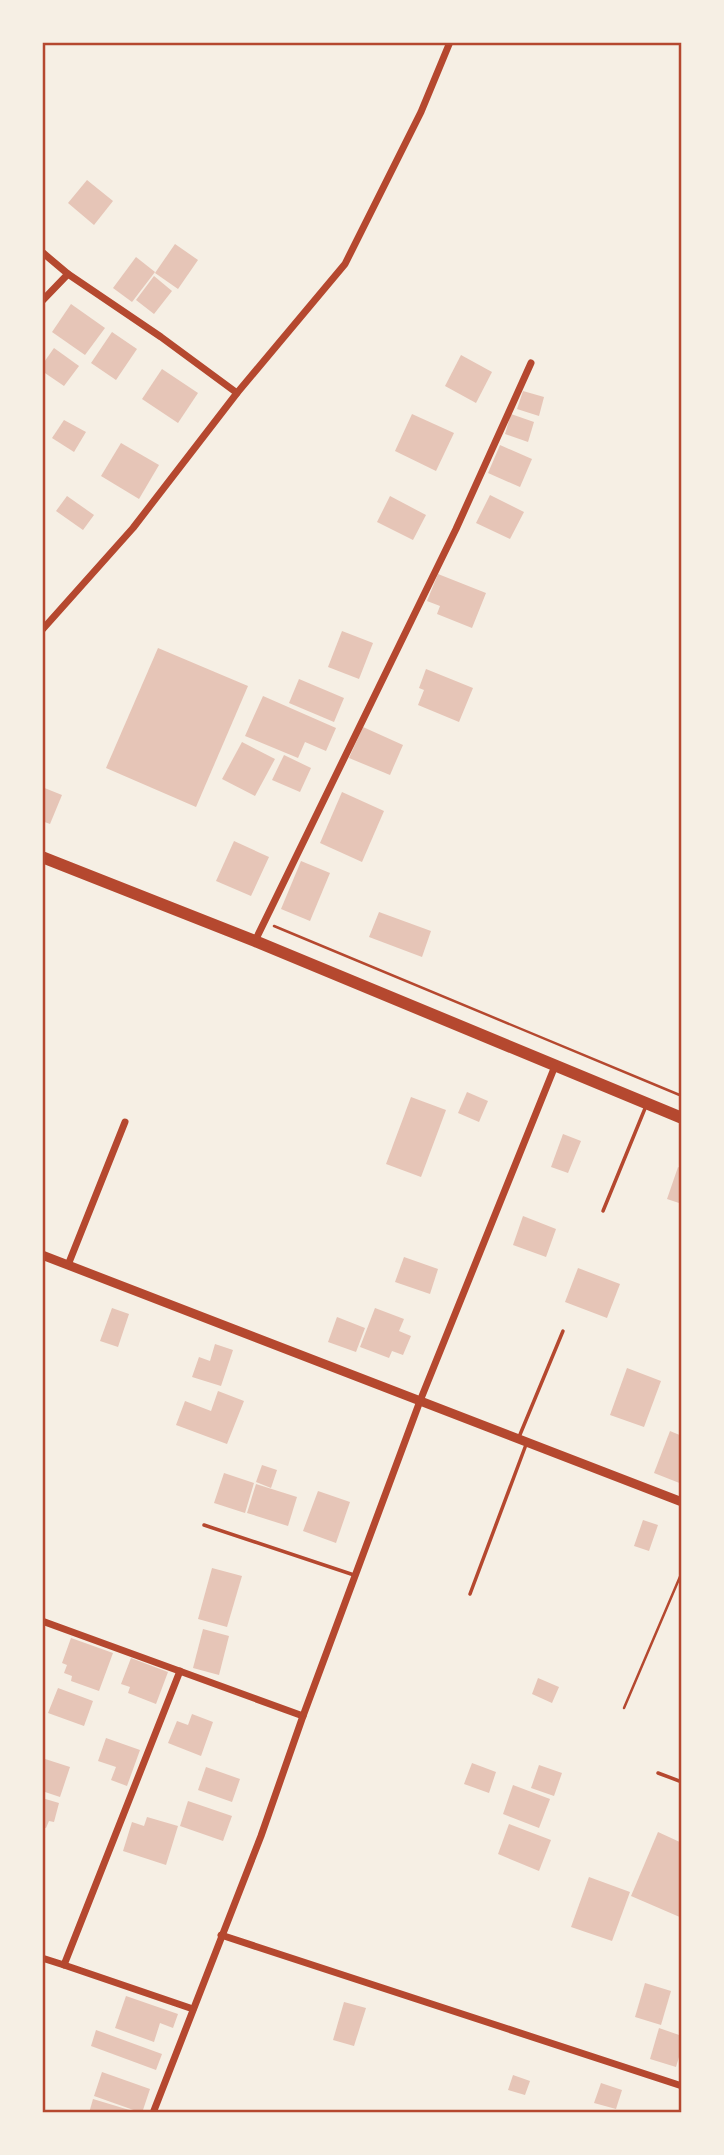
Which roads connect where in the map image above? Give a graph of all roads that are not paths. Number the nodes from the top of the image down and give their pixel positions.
1 (450, 42) edge
2 (42, 252) edge
3 (68, 274) junction
4 (42, 301) edge
5 (531, 363) dead end
6 (237, 393) junction
7 (42, 630) edge
8 (42, 857) edge
9 (255, 941) junction
10 (555, 1066) junction
11 (647, 1104) junction
12 (682, 1118) edge
13 (125, 1122) dead end
14 (603, 1211) dead end
15 (42, 1255) edge
16 (68, 1265) junction
17 (563, 1331) dead end
18 (420, 1401) junction
19 (522, 1441) junction
20 (682, 1502) edge
21 (204, 1525) dead end
22 (355, 1576) junction
23 (470, 1594) dead end
24 (42, 1621) edge
25 (180, 1671) junction
26 (303, 1716) junction
27 (658, 1773) dead end
28 (682, 1782) edge
29 (221, 1935) junction
30 (42, 1958) edge
31 (64, 1965) junction
32 (193, 2010) junction
33 (682, 2086) edge
34 (153, 2113) edge

1 - 6 street
2 - 3 street
3 - 4 street
3 - 6 street
5 - 9 street
6 - 7 street
8 - 9 highway
9 - 10 highway
10 - 11 highway
10 - 18 street
11 - 12 highway
11 - 14 lane
13 - 16 street
15 - 16 street
16 - 18 street
17 - 19 lane
18 - 19 street
18 - 22 street
19 - 20 street
19 - 23 lane
21 - 22 lane
22 - 26 street
24 - 25 street
25 - 26 street
25 - 31 street
26 - 29 street
27 - 28 lane
29 - 32 street
29 - 33 street
30 - 31 street
31 - 32 street
32 - 34 street

